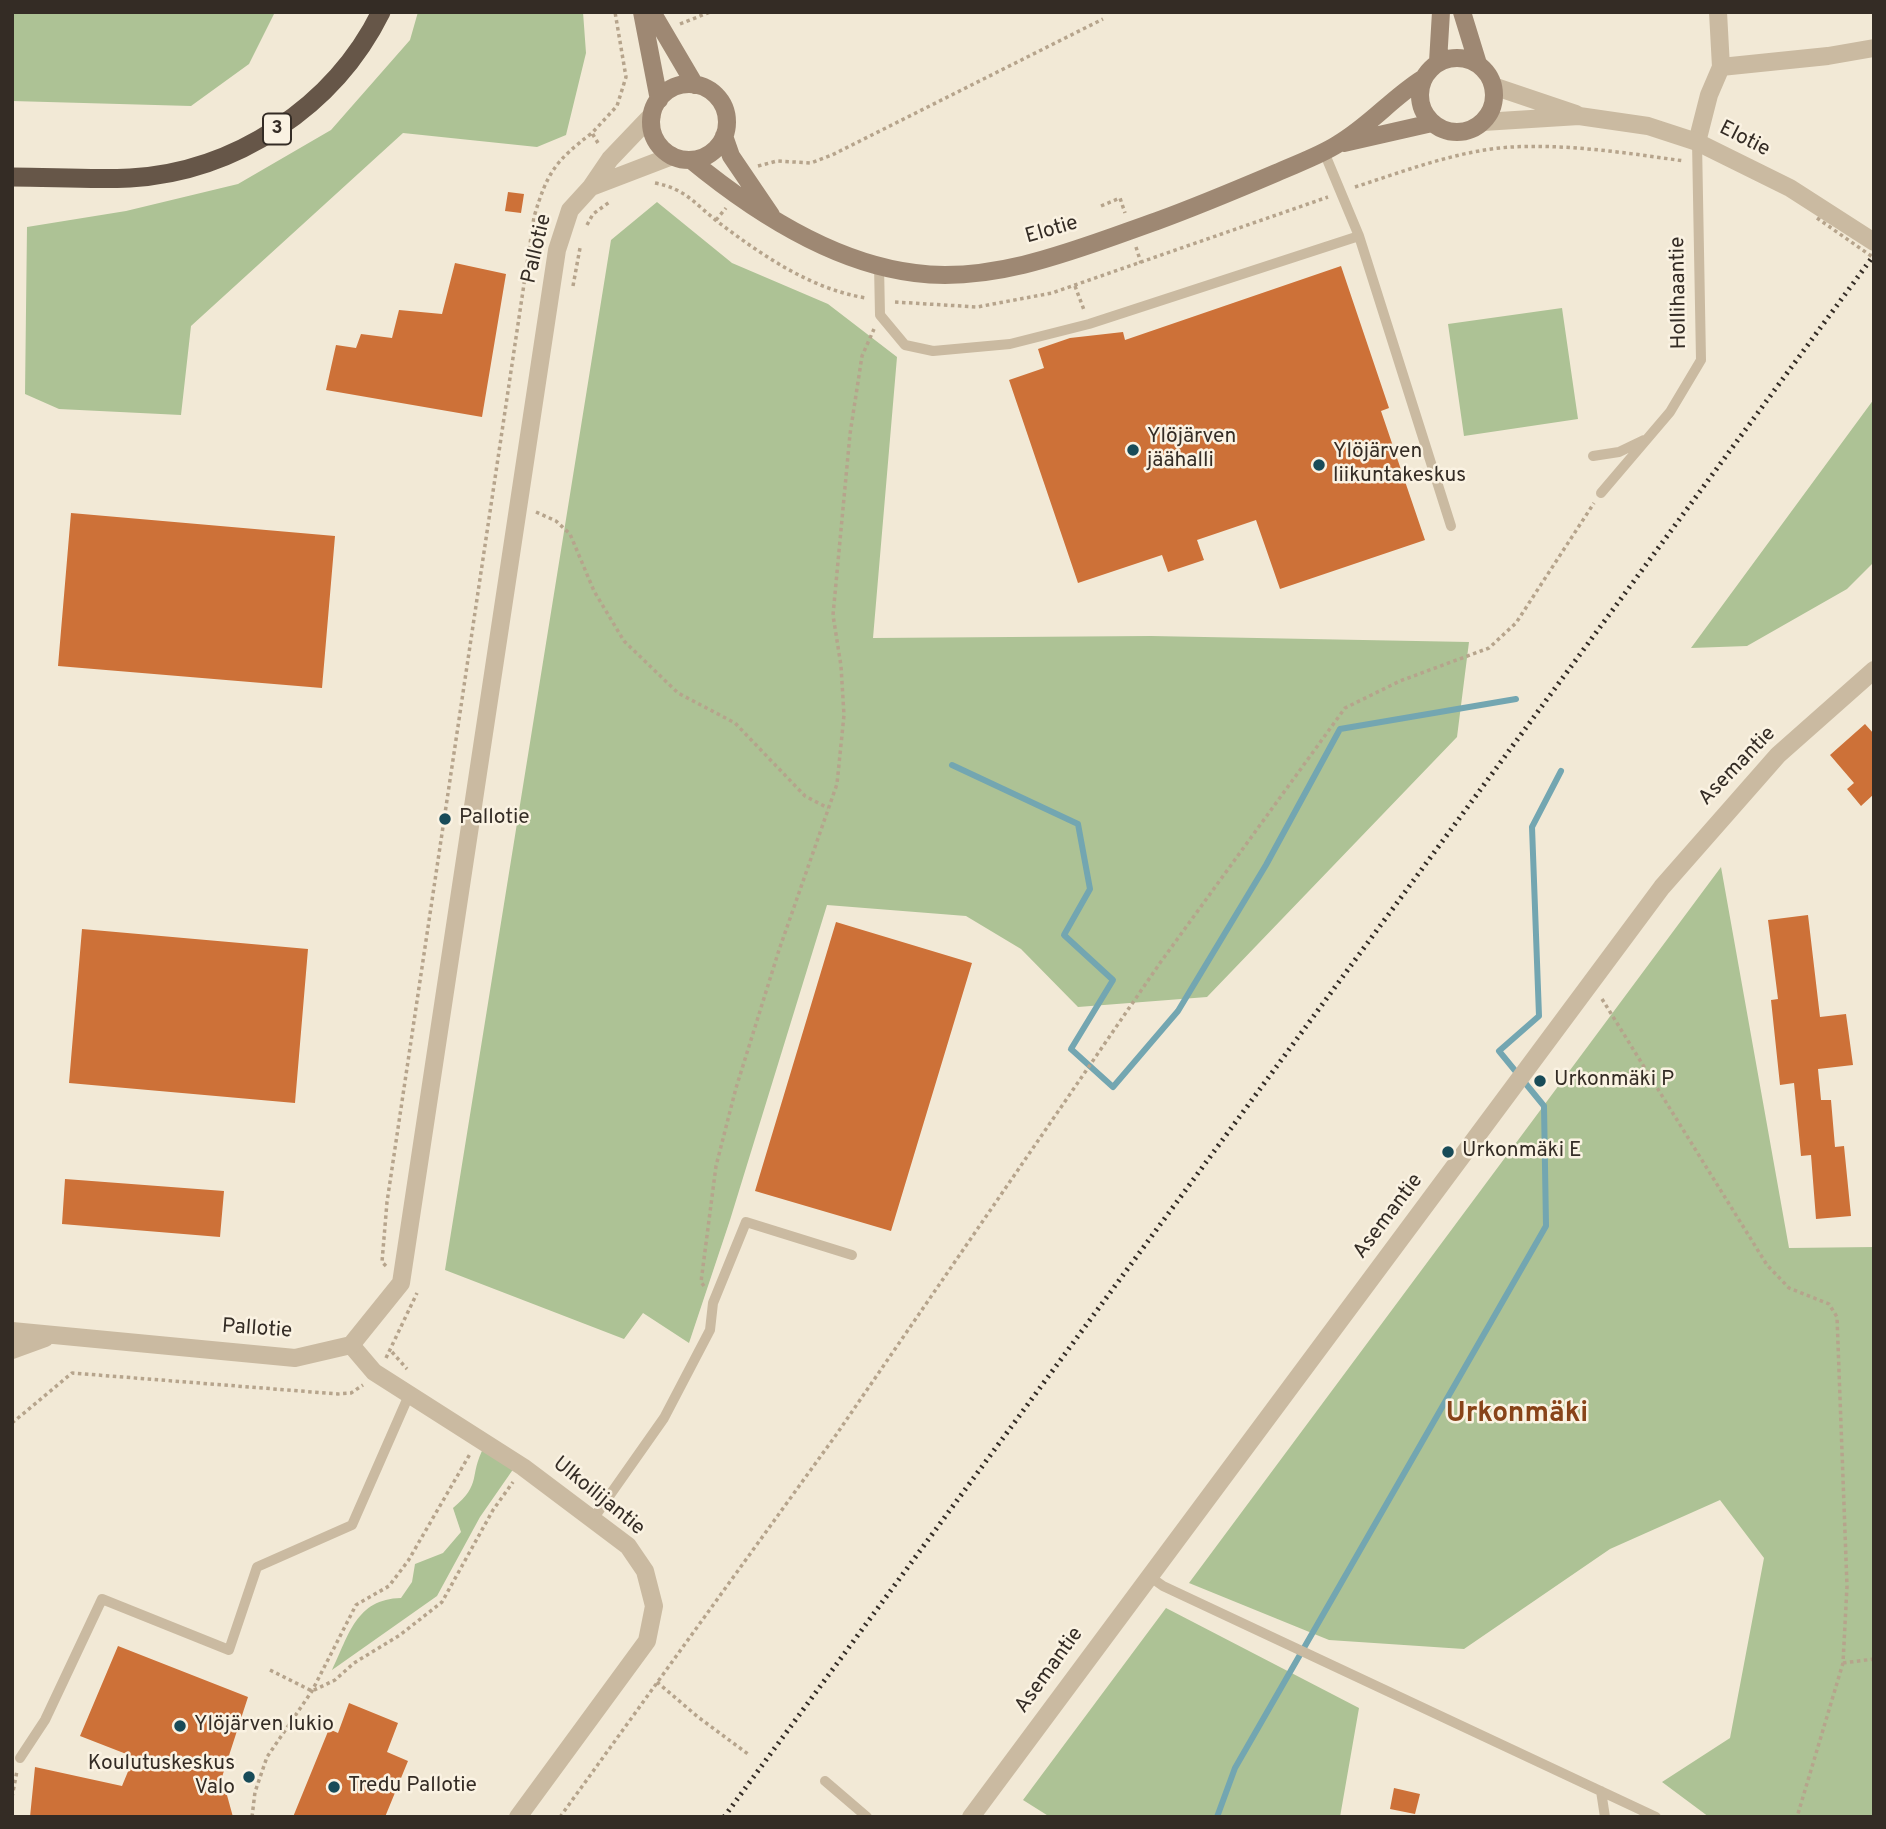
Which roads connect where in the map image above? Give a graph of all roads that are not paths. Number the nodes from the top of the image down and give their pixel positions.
1 (381, 12) edge
2 (642, 12) edge
3 (652, 12) edge
4 (1441, 12) edge
5 (1462, 12) edge
6 (1718, 12) edge
7 (1874, 48) edge
8 (1438, 62) junction
9 (1478, 64) junction
10 (1721, 67) junction
11 (1422, 79) junction
12 (695, 85) junction
13 (1493, 86) junction
14 (655, 108) junction
15 (1579, 116) junction
16 (1482, 122) junction
17 (1432, 123) junction
18 (724, 136) junction
19 (1698, 142) junction
20 (1333, 148) junction
21 (672, 156) junction
22 (691, 160) junction
23 (12, 165) edge
24 (12, 177) edge
25 (47, 177) junction
26 (12, 187) edge
27 (591, 187) junction
28 (771, 215) junction
29 (1359, 236) junction
30 (1874, 242) edge
31 (879, 265) junction
32 (1647, 439) junction
33 (1593, 456) dead end
34 (1601, 494) road end
35 (1451, 526) dead end
36 (1874, 670) edge
37 (852, 1255) dead end
38 (12, 1331) edge
39 (52, 1335) junction
40 (351, 1345) junction
41 (12, 1350) edge
42 (409, 1395) junction
43 (593, 1520) junction
44 (1149, 1576) junction
45 (20, 1758) road end
46 (825, 1782) dead end
47 (1601, 1791) junction
48 (518, 1817) edge
49 (867, 1817) edge
50 (971, 1817) edge
51 (1605, 1817) edge
52 (1656, 1817) edge

1 - 25 highway, 3
2 - 14 main road
3 - 12 main road
4 - 8 main road
5 - 9 main road
6 - 10 street
7 - 10 street
8 - 9 main road
8 - 11 main road
9 - 13 main road
10 - 19 street
11 - 17 main road
11 - 20 main road, Elotie
12 - 14 main road
12 - 18 main road
13 - 15 street, Elotie
13 - 16 main road
14 - 21 main road
14 - 27 street, Pallotie
15 - 16 street, Elotie
15 - 19 street, Elotie
16 - 17 main road
17 - 20 main road, Elotie
18 - 22 main road
18 - 28 main road, Elotie
19 - 30 street, Elotie
19 - 32 lane, Hollihaantie
20 - 29 lane
20 - 31 main road, Elotie
21 - 22 main road
21 - 27 street, Pallotie
22 - 28 main road, Elotie
23 - 25 highway, 3
24 - 25 highway
25 - 26 highway
27 - 40 street, Pallotie
28 - 31 main road, Elotie
29 - 31 lane
29 - 35 lane
32 - 33 lane
32 - 34 lane, Hollihaantie
36 - 44 street, Asemantie
37 - 43 lane
38 - 39 street, Pallotie
39 - 40 street, Pallotie
39 - 41 street
40 - 42 street, Ulkoilijantie
42 - 43 street, Ulkoilijantie
42 - 45 lane
43 - 48 street, Ulkoilijantie
44 - 47 lane
44 - 50 street, Asemantie
46 - 49 lane
47 - 51 lane
47 - 52 lane

